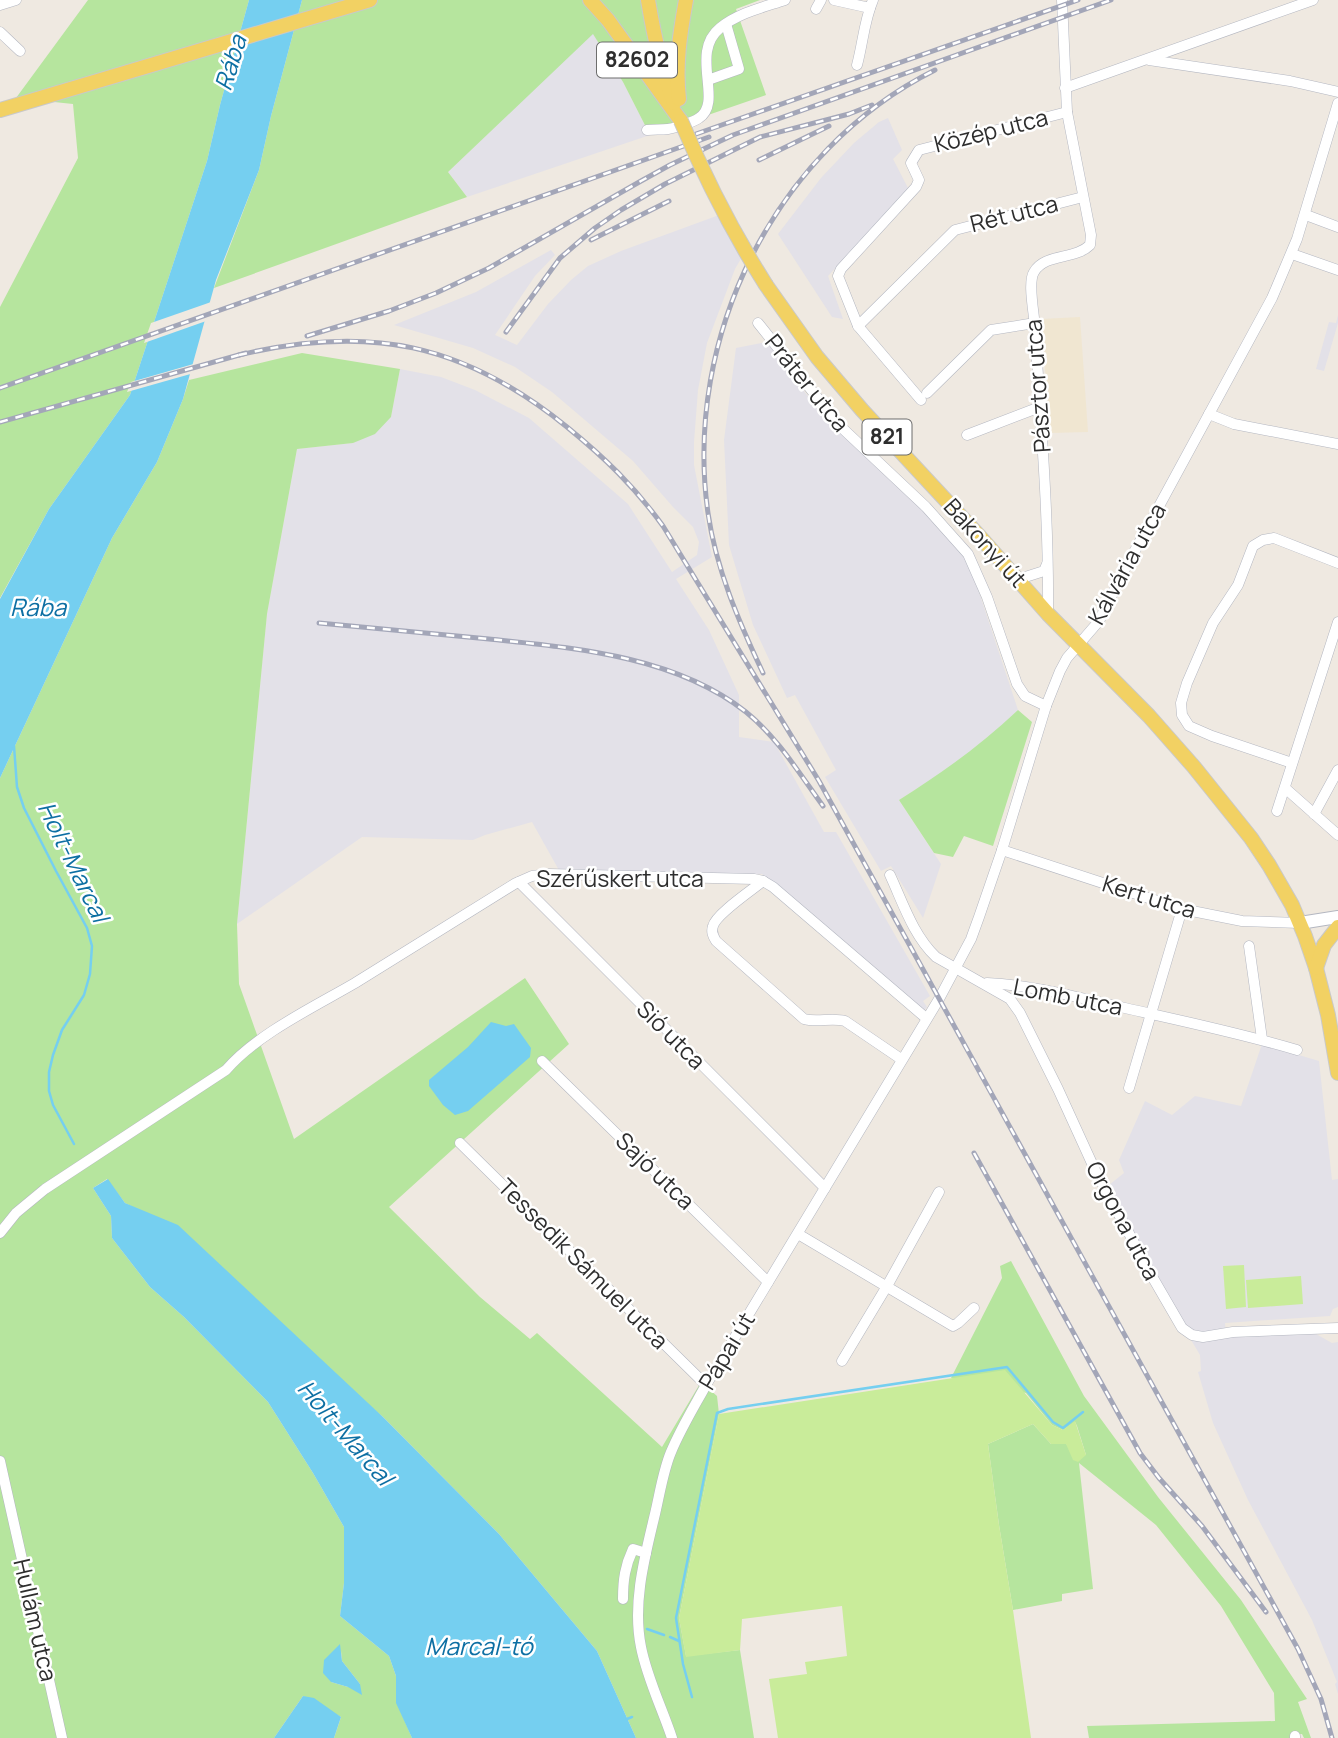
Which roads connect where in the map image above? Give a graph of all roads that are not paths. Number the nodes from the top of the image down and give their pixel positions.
1 (16, 0) edge
2 (370, 0) edge
3 (590, 0) edge
4 (648, 0) edge
5 (686, 0) edge
6 (785, 0) edge
7 (834, 0) edge
8 (1062, 0) edge
9 (1313, 0) edge
10 (871, 4) edge
11 (0, 5) edge
12 (726, 24) junction
13 (0, 32) edge
14 (20, 51) dead end
15 (1145, 60) junction
16 (858, 65) dead end
17 (708, 80) junction
18 (1065, 88) junction
19 (1338, 92) edge
20 (1337, 107) edge
21 (0, 110) edge
22 (1067, 112) junction
23 (681, 121) junction
24 (647, 130) dead end
25 (1083, 197) junction
26 (1306, 215) junction
27 (1338, 226) edge
28 (1292, 254) junction
29 (1338, 270) edge
30 (758, 323) dead end
31 (1035, 323) junction
32 (858, 326) junction
33 (1040, 407) junction
34 (1209, 414) junction
35 (967, 435) dead end
36 (1338, 444) edge
37 (1049, 556) junction
38 (1338, 563) edge
39 (1018, 579) junction
40 (1048, 614) junction
41 (1338, 622) edge
42 (1335, 642) edge
43 (1078, 645) junction
44 (1046, 706) junction
45 (1292, 763) junction
46 (1338, 770) edge
47 (1285, 788) junction
48 (1278, 811) dead end
49 (1314, 814) junction
50 (1338, 835) edge
51 (1002, 850) junction
52 (890, 875) dead end
53 (763, 881) junction
54 (519, 882) junction
55 (1182, 909) junction
56 (1338, 917) edge
57 (1300, 923) junction
58 (1338, 927) edge
59 (1249, 946) dead end
60 (956, 967) junction
61 (1316, 968) junction
62 (983, 983) junction
63 (939, 999) joint
64 (1152, 1014) junction
65 (926, 1018) junction
66 (1262, 1040) junction
67 (1297, 1050) dead end
68 (901, 1059) junction
69 (542, 1061) dead end
70 (1338, 1073) edge
71 (1129, 1088) dead end
72 (460, 1143) dead end
73 (825, 1188) junction
74 (939, 1192) dead end
75 (0, 1233) edge
76 (798, 1234) junction
77 (768, 1282) junction
78 (887, 1286) junction
79 (974, 1308) dead end
80 (1338, 1328) edge
81 (842, 1361) dead end
82 (706, 1385) junction
83 (0, 1461) edge
84 (2, 1483) edge
85 (646, 1553) junction
86 (623, 1599) dead end
87 (62, 1738) edge
88 (672, 1738) edge

1 - 11 street
2 - 21 main road
3 - 23 main road, 82602
4 - 23 main road, Bakonyi út / 821
5 - 23 main road
6 - 12 street
7 - 10 street
8 - 18 street
9 - 15 street
10 - 16 street
12 - 17 street
12 - 17 street
13 - 14 street
15 - 18 street
15 - 19 street
17 - 24 street
18 - 22 street
20 - 26 street, Kálvária utca
22 - 25 street
22 - 32 street, Közép utca
23 - 39 main road, Bakonyi út / 821, bridge
25 - 31 street, Pásztor utca
25 - 32 street, Rét utca
26 - 27 street
26 - 28 street, Kálvária utca
28 - 29 street
28 - 34 street, Kálvária utca
30 - 44 street, Práter utca
31 - 32 street
31 - 33 street, Pásztor utca
33 - 35 street
33 - 37 street, Pásztor utca
34 - 36 street
34 - 43 street, Kálvária utca
37 - 39 street
37 - 40 street, Pásztor utca
38 - 45 street
39 - 40 main road, Bakonyi út / 821
40 - 43 main road, Bakonyi út / 821
41 - 42 street
42 - 45 street
43 - 44 street, Kálvária utca
43 - 57 main road, Bakonyi út / 821
44 - 51 street, Kálvária utca
45 - 47 street
46 - 49 street
47 - 48 street
47 - 49 street
49 - 50 street
51 - 55 street, Kert utca
51 - 60 street, Kálvária utca
52 - 60 street, Lomb utca
53 - 54 street, Szérűskert utca
53 - 65 street
53 - 68 street
54 - 73 street, Sió utca
54 - 75 street, Szérűskert utca
55 - 57 street, Kert utca
55 - 64 street
56 - 57 street
57 - 61 main road, Bakonyi út / 821
58 - 61 main road
59 - 66 street
60 - 62 street, Lomb utca
60 - 63 street, Kálvária utca
61 - 70 main road, Bakonyi út / 821
62 - 64 street, Lomb utca
62 - 80 street, Orgona utca
63 - 65 street, Pápai út
64 - 66 street, Lomb utca
64 - 71 street
65 - 68 street, Pápai út
66 - 67 street, Lomb utca
68 - 73 street, Pápai út
69 - 77 street, Sajó utca
72 - 82 street, Tessedik Sámuel utca
73 - 76 street, Pápai út
74 - 78 street
76 - 77 street, Pápai út
76 - 78 street
77 - 82 street, Pápai út
78 - 79 street
78 - 81 street
82 - 85 street, Pápai út
83 - 84 street, Hullám utca
84 - 87 street, Hullám utca
85 - 86 street
85 - 88 street, Pápai út

